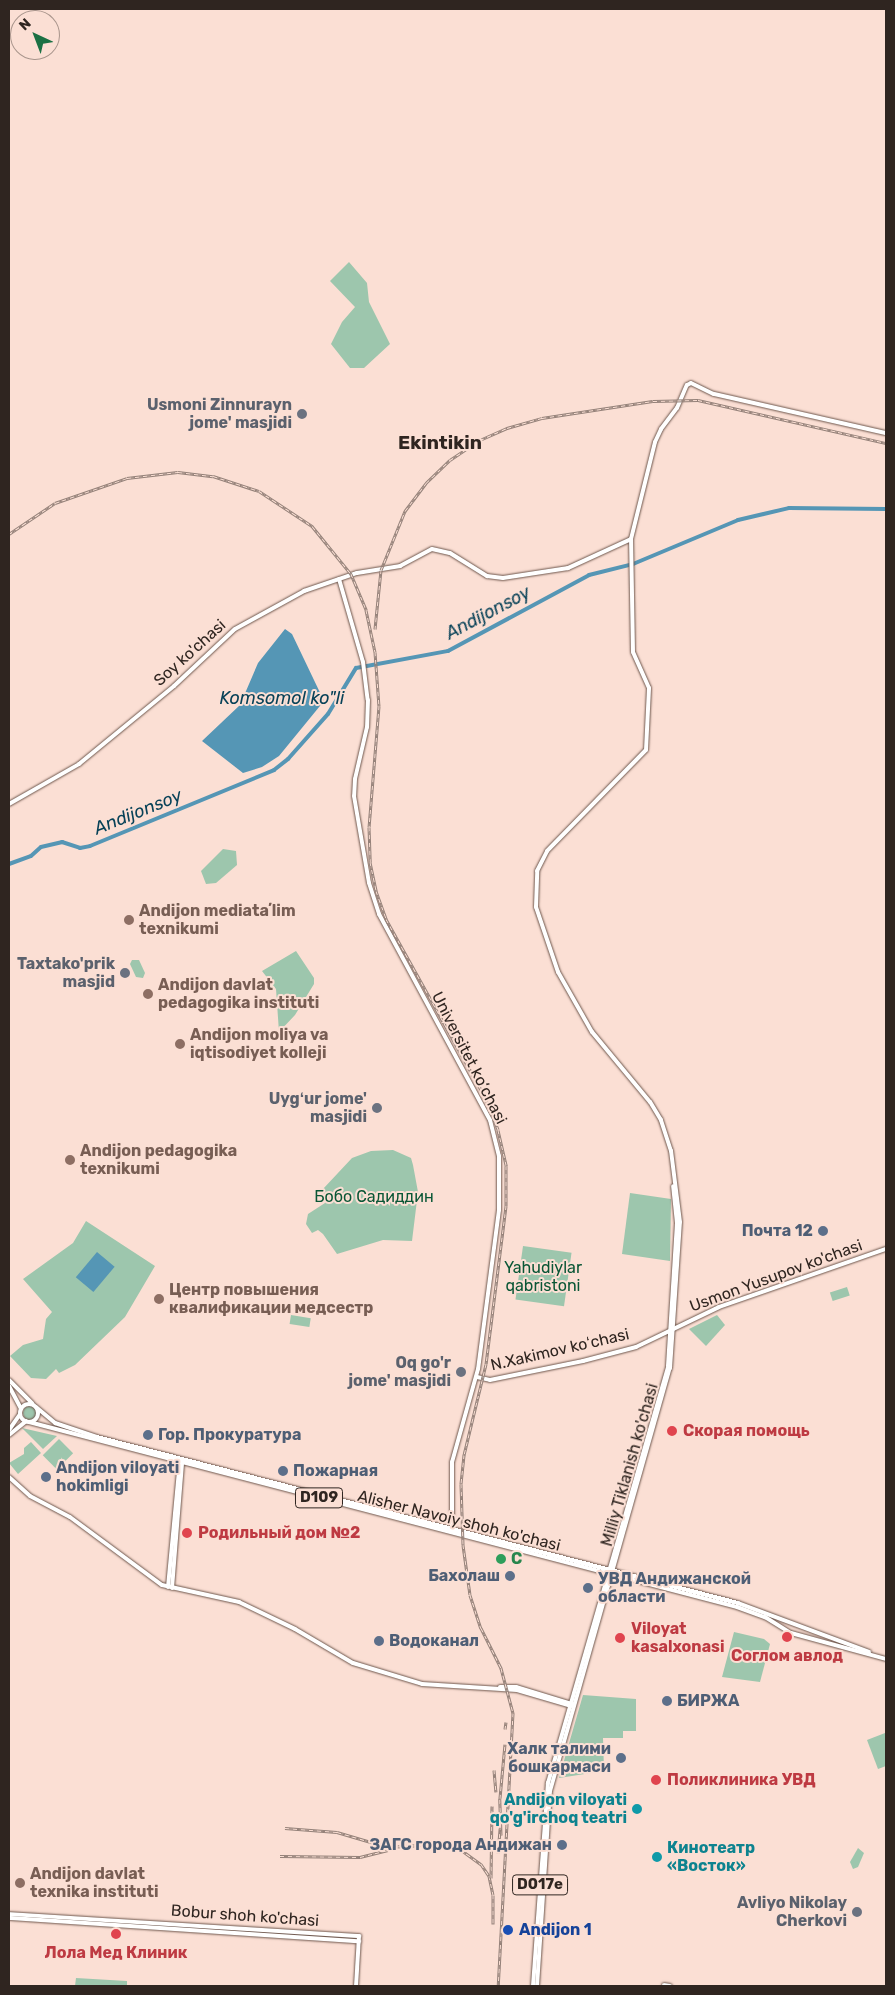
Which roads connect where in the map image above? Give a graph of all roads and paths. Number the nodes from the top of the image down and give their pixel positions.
1 (886, 433) edge
2 (631, 539) junction
3 (339, 579) junction
4 (9, 804) edge
5 (886, 1249) edge
6 (673, 1328) junction
7 (477, 1377) junction
8 (9, 1380) edge
9 (9, 1386) edge
10 (35, 1405) junction
11 (20, 1411) junction
12 (28, 1422) junction
13 (9, 1430) edge
14 (9, 1435) edge
15 (89, 1437) junction
16 (181, 1461) junction
17 (9, 1478) edge
18 (402, 1517) junction
19 (452, 1528) junction
20 (611, 1571) junction
21 (170, 1588) junction
22 (738, 1605) junction
23 (886, 1659) edge
24 (572, 1705) junction
25 (9, 1916) edge
26 (538, 1952) junction
27 (664, 1985) edge
28 (356, 1986) edge
29 (532, 1986) edge
30 (537, 1986) edge
31 (670, 1986) edge

1 - 2 main road, Milliy Tiklanish ko'chasi
2 - 3 main road, Soy ko'chasi
2 - 6 main road, Milliy Tiklanish ko'chasi
3 - 4 main road, Soy ko'chasi
3 - 7 main road, Universitet kо‘chasi
5 - 6 main road, Usmon Yusupov ko'chasi
6 - 7 main road, N.Xakimov koʻchasi
6 - 20 main road, Milliy Tiklanish ko'chasi
7 - 19 main road, Universitet kо‘chasi
8 - 10 main road, D109
9 - 11 main road
10 - 11 main road
10 - 12 main road
10 - 15 main road, Alisher Navoiy shoh ko'chasi / D109
11 - 12 main road
11 - 13 main road
12 - 14 main road
12 - 15 main road, Alisher Navoiy shoh ko'chasi / D109
15 - 16 main road, Alisher Navoiy shoh ko'chasi / D109
16 - 18 main road, Alisher Navoiy shoh ko'chasi / D109
16 - 21 main road
17 - 21 main road
18 - 19 main road, Alisher Navoiy shoh ko'chasi / D109
18 - 20 main road, Alisher Navoiy shoh ko'chasi / D109
19 - 20 main road, Alisher Navoiy shoh ko'chasi / D109
20 - 22 main road, Alisher Navoiy shoh ko'chasi
20 - 24 main road, Milliy Tiklanish ko'chasi / D017e
21 - 24 main road
22 - 23 main road
22 - 23 main road
24 - 26 main road, Milliy Tiklanish ko'chasi / D017e
25 - 28 main road, Bobur shoh ko'chasi
26 - 29 main road, D017e
26 - 30 main road, D017e
27 - 31 main road

